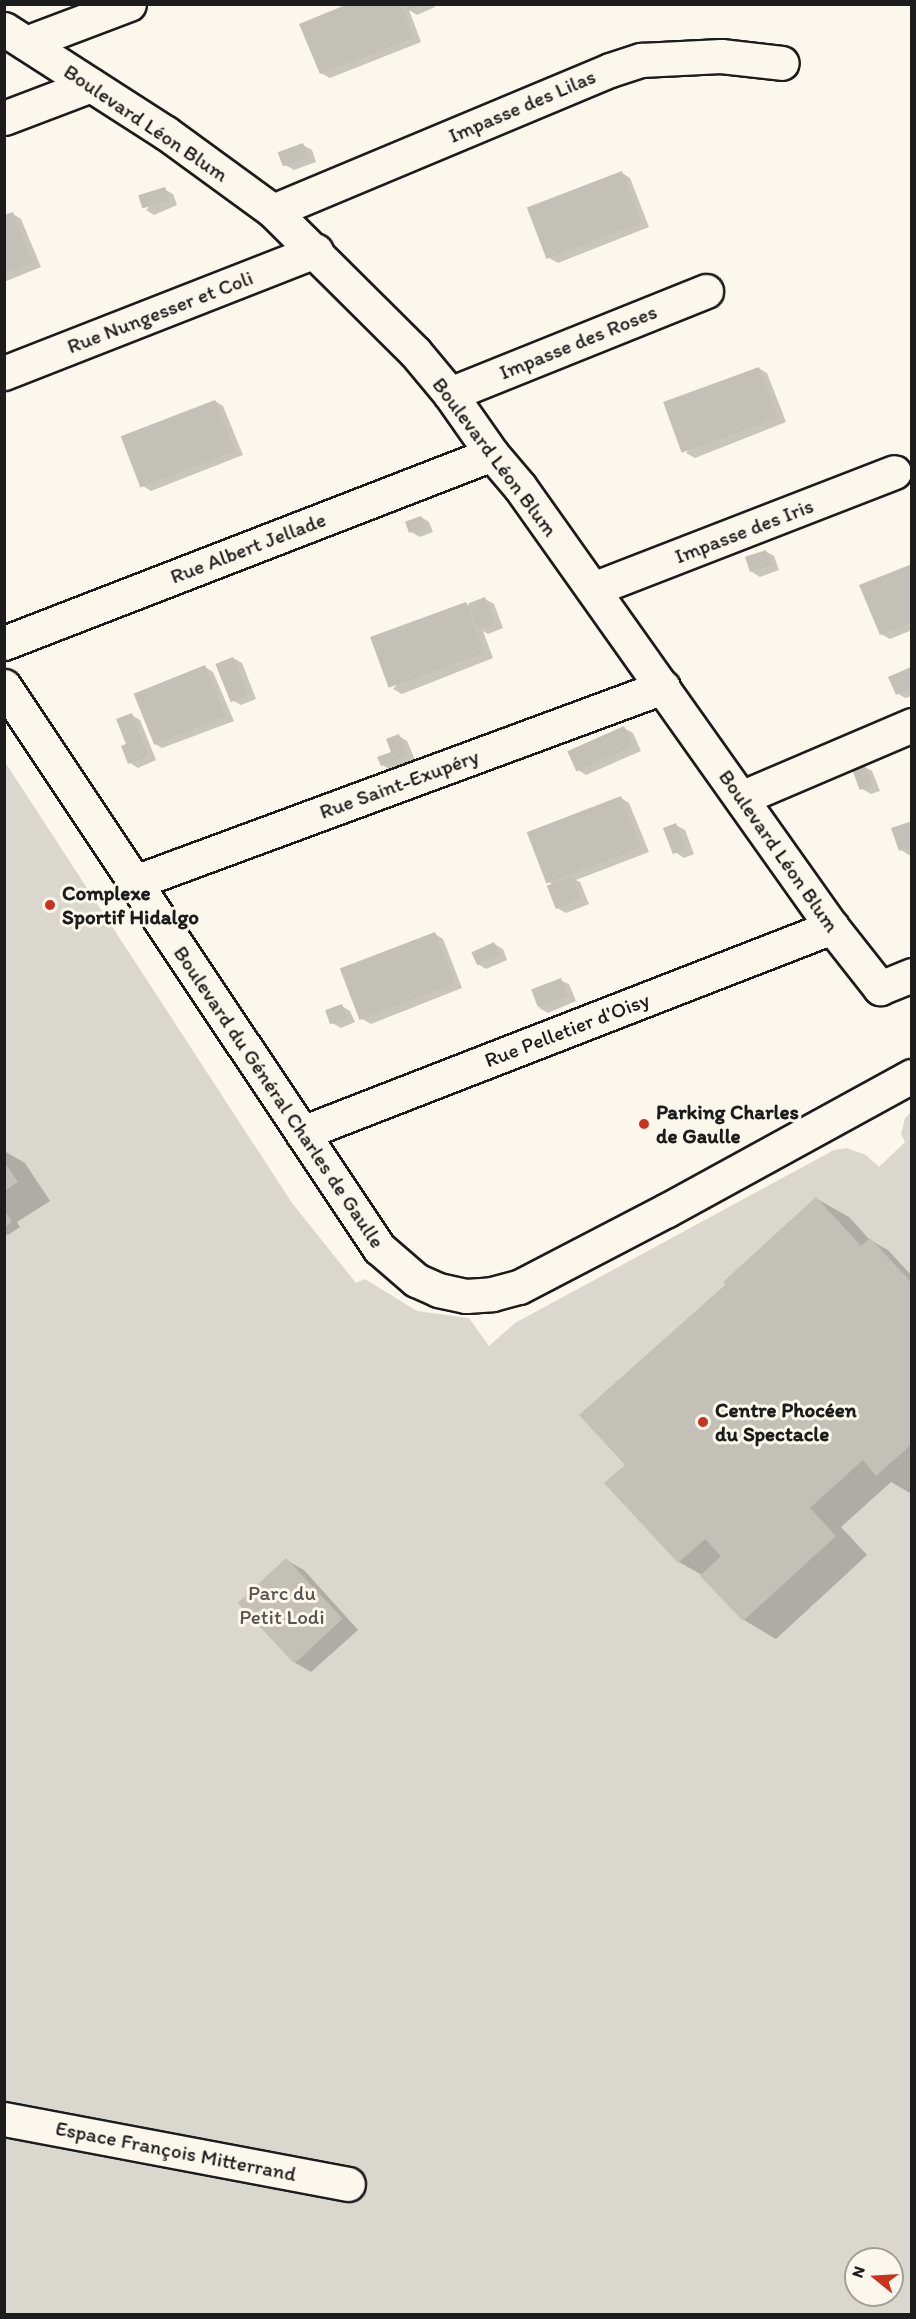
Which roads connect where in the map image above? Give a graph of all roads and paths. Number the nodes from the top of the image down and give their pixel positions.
1 (129, 4) edge
2 (15, 36) edge
3 (782, 63) dead end
4 (91, 85) junction
5 (4, 118) edge
6 (273, 211) junction
7 (316, 251) junction
8 (706, 291) dead end
9 (4, 373) edge
10 (450, 394) junction
11 (492, 454) junction
12 (894, 472) dead end
13 (593, 589) junction
14 (4, 643) edge
15 (4, 686) edge
16 (663, 687) junction
17 (912, 725) edge
18 (741, 798) junction
19 (135, 882) junction
20 (832, 927) junction
21 (912, 975) edge
22 (912, 1076) edge
23 (302, 1133) junction
24 (4, 2119) edge
25 (348, 2184) dead end

1 - 2 street
2 - 4 street, Boulevard Léon Blum
3 - 6 street, Impasse des Lilas
4 - 5 street
4 - 6 street, Boulevard Léon Blum
6 - 7 street, Boulevard Léon Blum
7 - 9 street, Rue Nungesser et Coli
7 - 10 street, Boulevard Léon Blum
8 - 10 street, Impasse des Roses
10 - 11 street, Boulevard Léon Blum
11 - 13 street, Boulevard Léon Blum
11 - 14 street, Rue Albert Jellade
12 - 13 street, Impasse des Iris
13 - 16 street, Boulevard Léon Blum
15 - 19 street, Boulevard du Général Charles de Gaulle
16 - 18 street, Boulevard Léon Blum
16 - 19 street, Rue Saint-Exupéry
17 - 18 street
18 - 20 street, Boulevard Léon Blum
19 - 23 street, Boulevard du Général Charles de Gaulle
20 - 21 street, Boulevard Léon Blum
20 - 23 street, Rue Pelletier d'Oisy
22 - 23 street, Boulevard du Général Charles de Gaulle
24 - 25 street, Espace François Mitterrand

